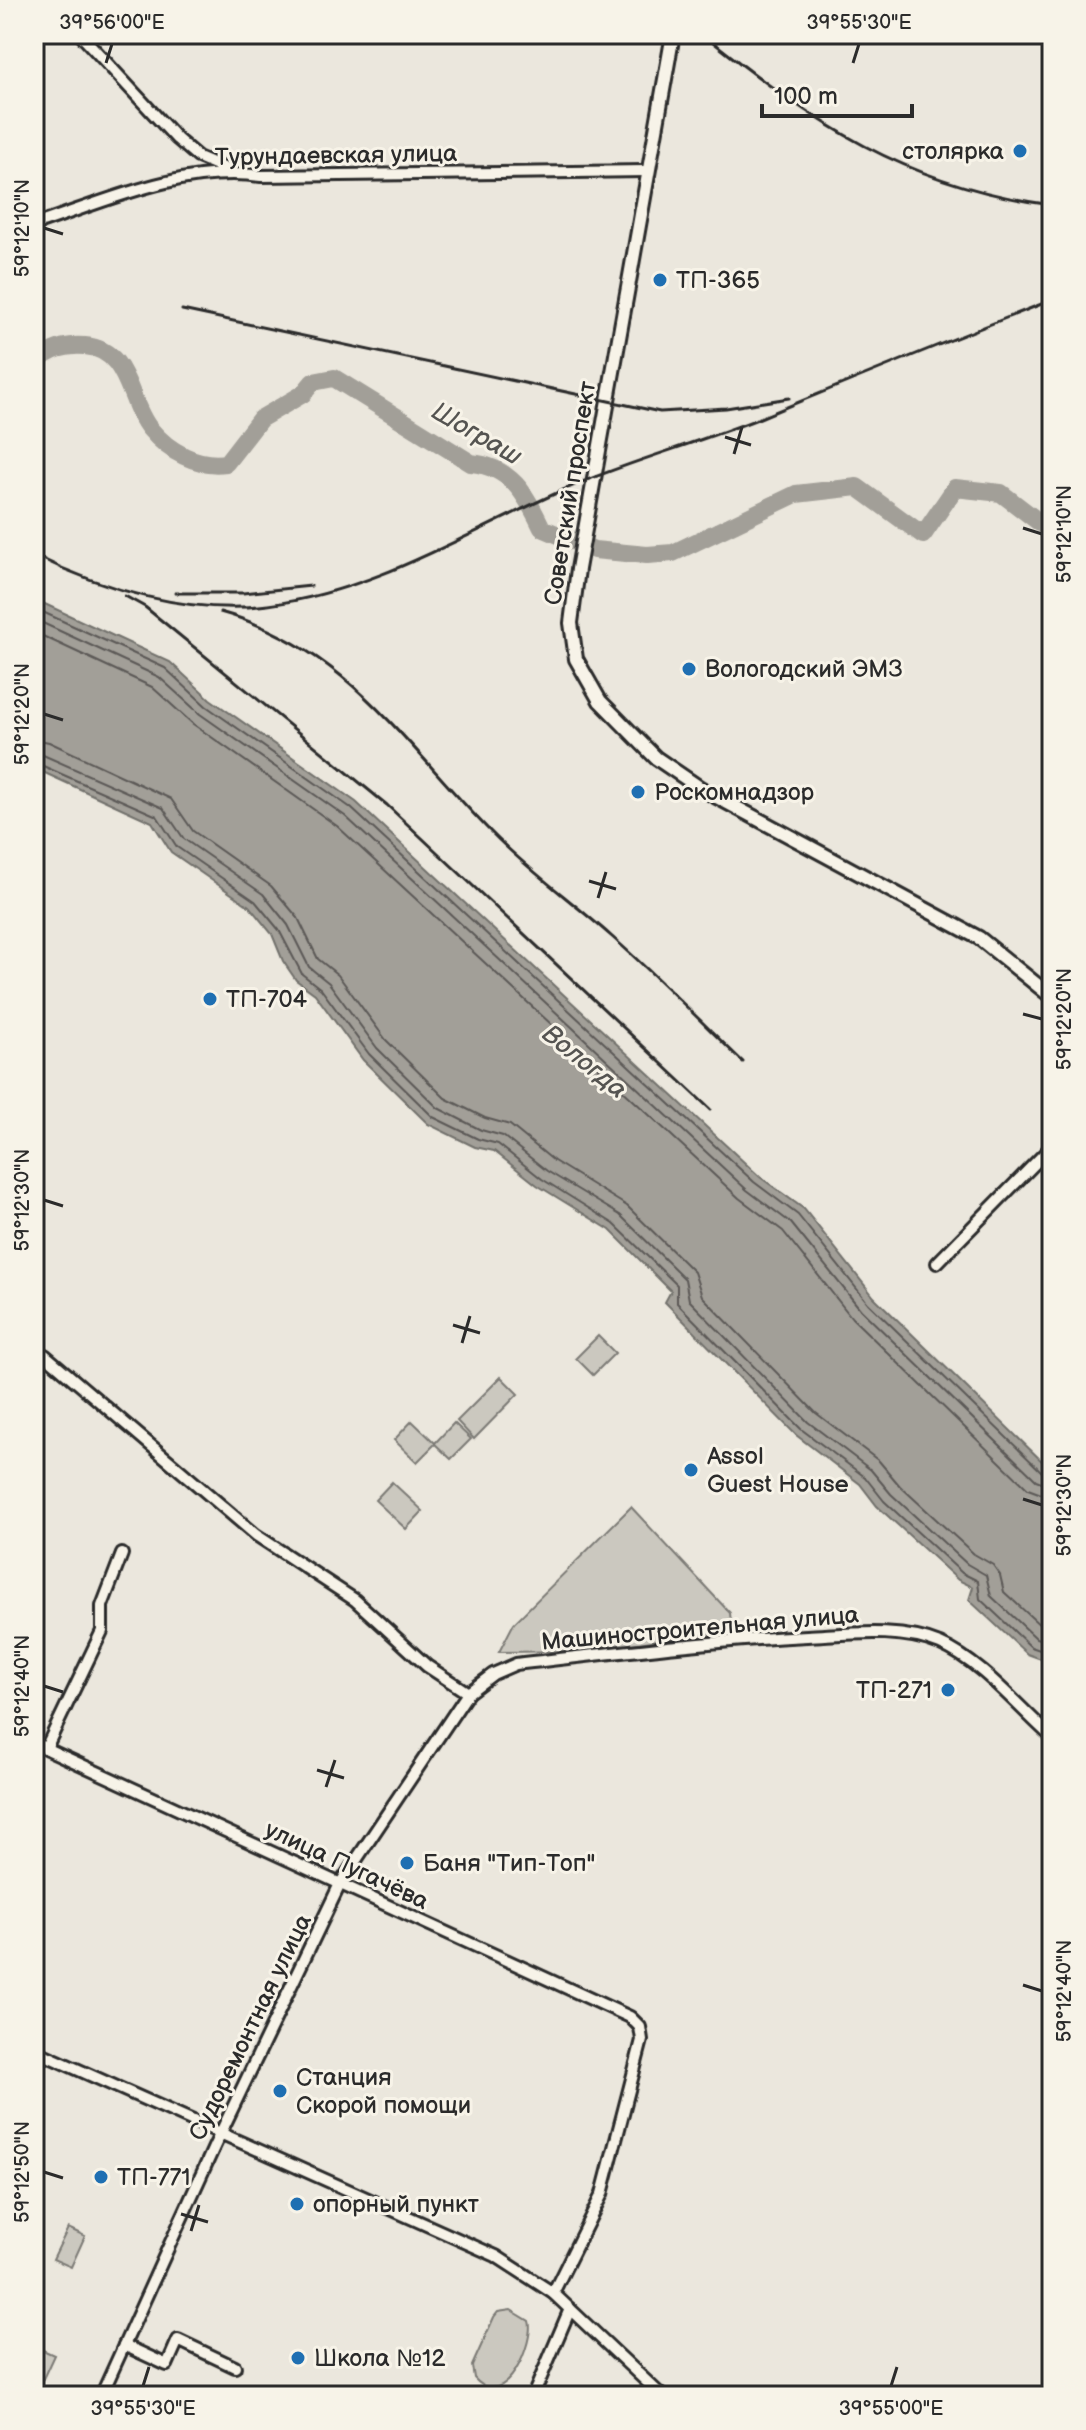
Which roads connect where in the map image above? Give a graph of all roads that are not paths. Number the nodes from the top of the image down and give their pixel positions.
1 (80, 34) edge
2 (673, 34) edge
3 (646, 171) junction
4 (233, 172) junction
5 (34, 225) edge
6 (1052, 997) edge
7 (1052, 1146) edge
8 (937, 1263) dead end
9 (45, 1355) dead end
10 (122, 1554) dead end
11 (468, 1693) junction
12 (1052, 1737) edge
13 (34, 1743) edge
14 (46, 1748) junction
15 (340, 1884) junction
16 (34, 2050) edge
17 (221, 2133) junction
18 (553, 2293) junction
19 (570, 2309) junction
20 (124, 2345) junction
21 (235, 2367) dead end
22 (101, 2396) edge
23 (533, 2396) edge
24 (662, 2396) edge

1 - 4 street
2 - 3 street, Советский проспект
3 - 4 street, Турундаевская улица
3 - 6 street, Советский проспект
4 - 5 street, Турундаевская улица
7 - 8 street
9 - 11 street
10 - 14 street
11 - 12 street, Машиностроительная улица
11 - 15 street, Судоремонтная улица
13 - 14 street, улица Пугачёва
14 - 15 street, улица Пугачёва
15 - 17 street, Судоремонтная улица
15 - 18 street, улица Пугачёва
16 - 17 street
17 - 18 street
17 - 20 street, Судоремонтная улица
18 - 19 street
19 - 23 street
19 - 24 street
20 - 21 street
20 - 22 street, Судоремонтная улица

